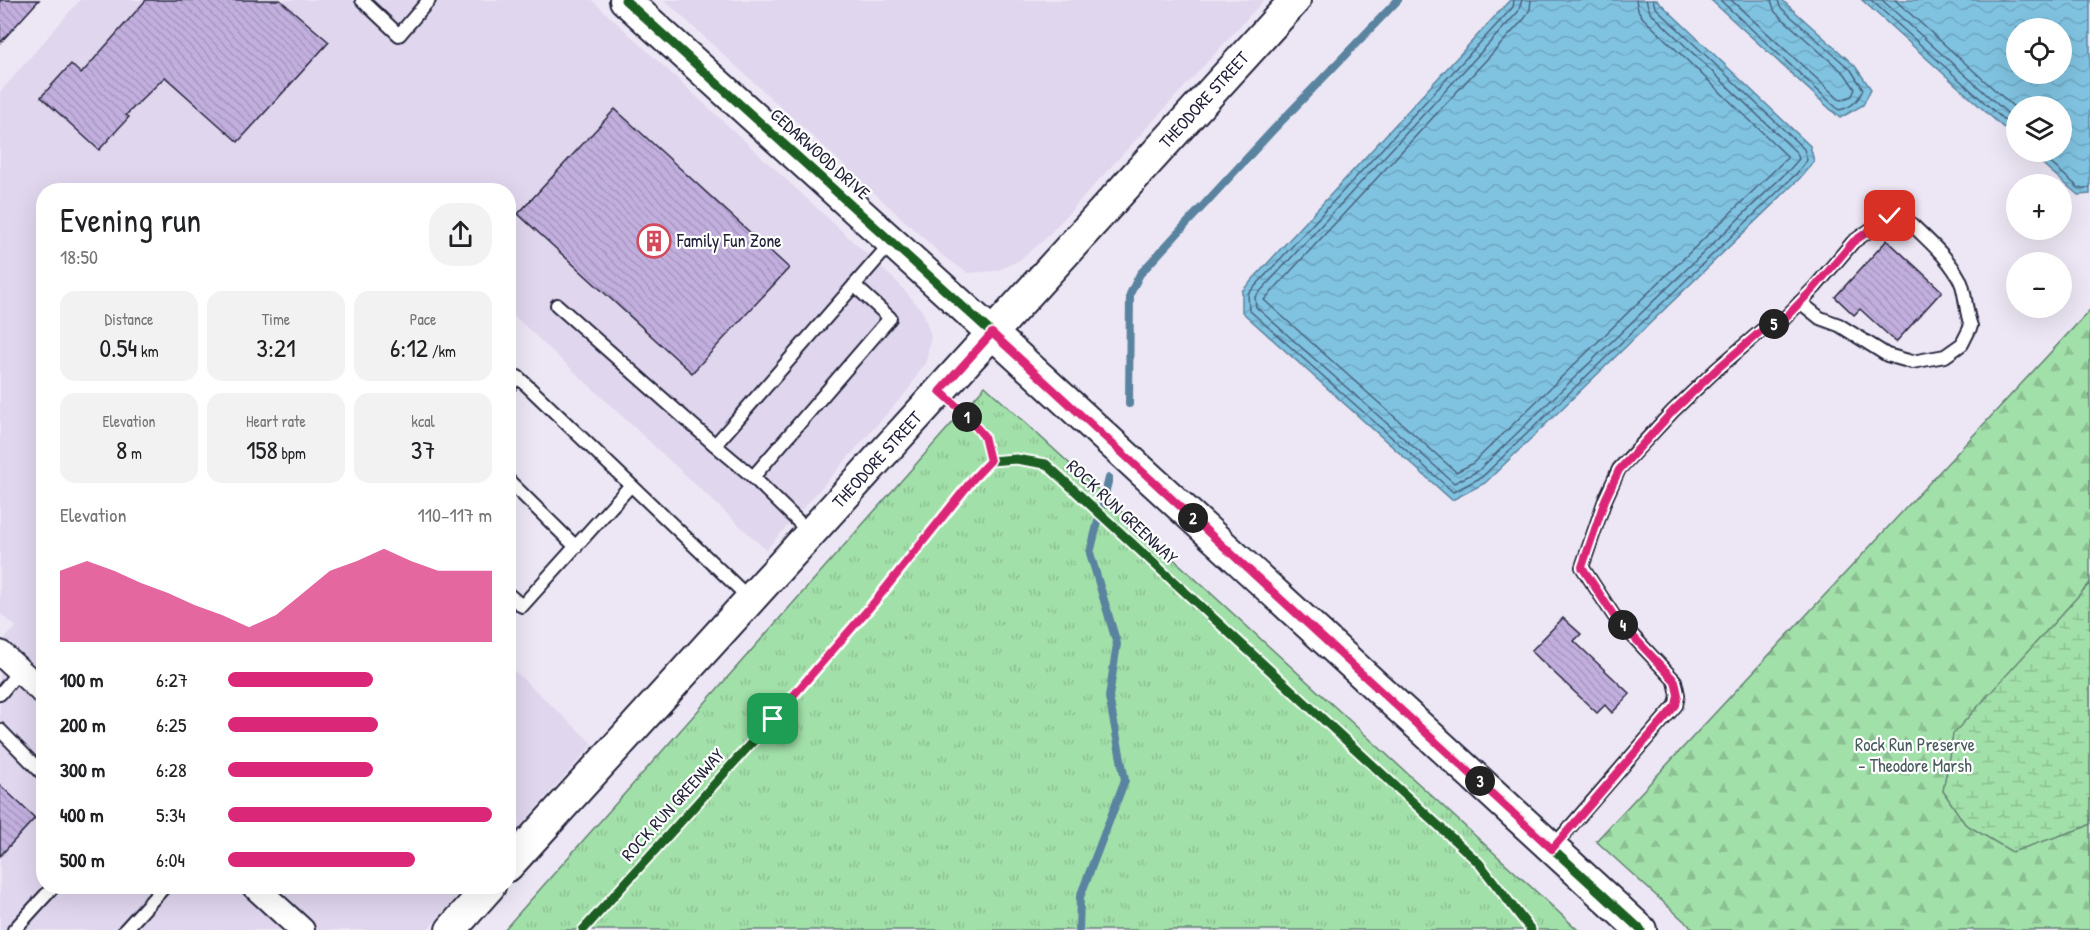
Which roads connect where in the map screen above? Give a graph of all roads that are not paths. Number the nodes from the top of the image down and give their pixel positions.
1 (362, 0) edge
2 (429, 0) edge
3 (625, 0) edge
4 (1295, 0) edge
5 (892, 242) junction
6 (854, 285) junction
7 (1800, 302) junction
8 (557, 305) dead end
9 (992, 333) junction
10 (516, 378) edge
11 (715, 445) junction
12 (753, 477) junction
13 (632, 485) junction
14 (516, 488) edge
15 (810, 533) junction
16 (576, 547) junction
17 (750, 600) junction
18 (516, 601) edge
19 (0, 653) edge
20 (19, 671) junction
21 (36, 686) edge
22 (0, 694) edge
23 (0, 730) edge
24 (36, 767) edge
25 (1552, 849) junction
26 (516, 857) edge
27 (47, 894) edge
28 (158, 894) edge
29 (263, 894) edge
30 (483, 894) edge
31 (14, 930) edge
32 (125, 930) edge
33 (302, 930) edge
34 (451, 930) edge
35 (1641, 930) edge

1 - 2 lane
3 - 5 street, CEDARWOOD DRIVE
4 - 9 street, THEODORE STREET
5 - 6 lane
5 - 9 street, CEDARWOOD DRIVE
6 - 11 lane
6 - 12 lane
7 - 7 lane
7 - 25 lane
8 - 11 lane
9 - 15 street, THEODORE STREET
9 - 25 street, CEDARWOOD DRIVE
10 - 13 lane
11 - 12 lane
12 - 15 lane
13 - 16 lane
13 - 17 lane
14 - 16 lane
15 - 17 street, THEODORE STREET
16 - 18 lane
17 - 26 street, THEODORE STREET
19 - 20 street
20 - 21 street
20 - 22 lane
23 - 24 lane
25 - 35 street, CEDARWOOD DRIVE
27 - 31 lane
28 - 32 lane
29 - 33 street
30 - 34 street

